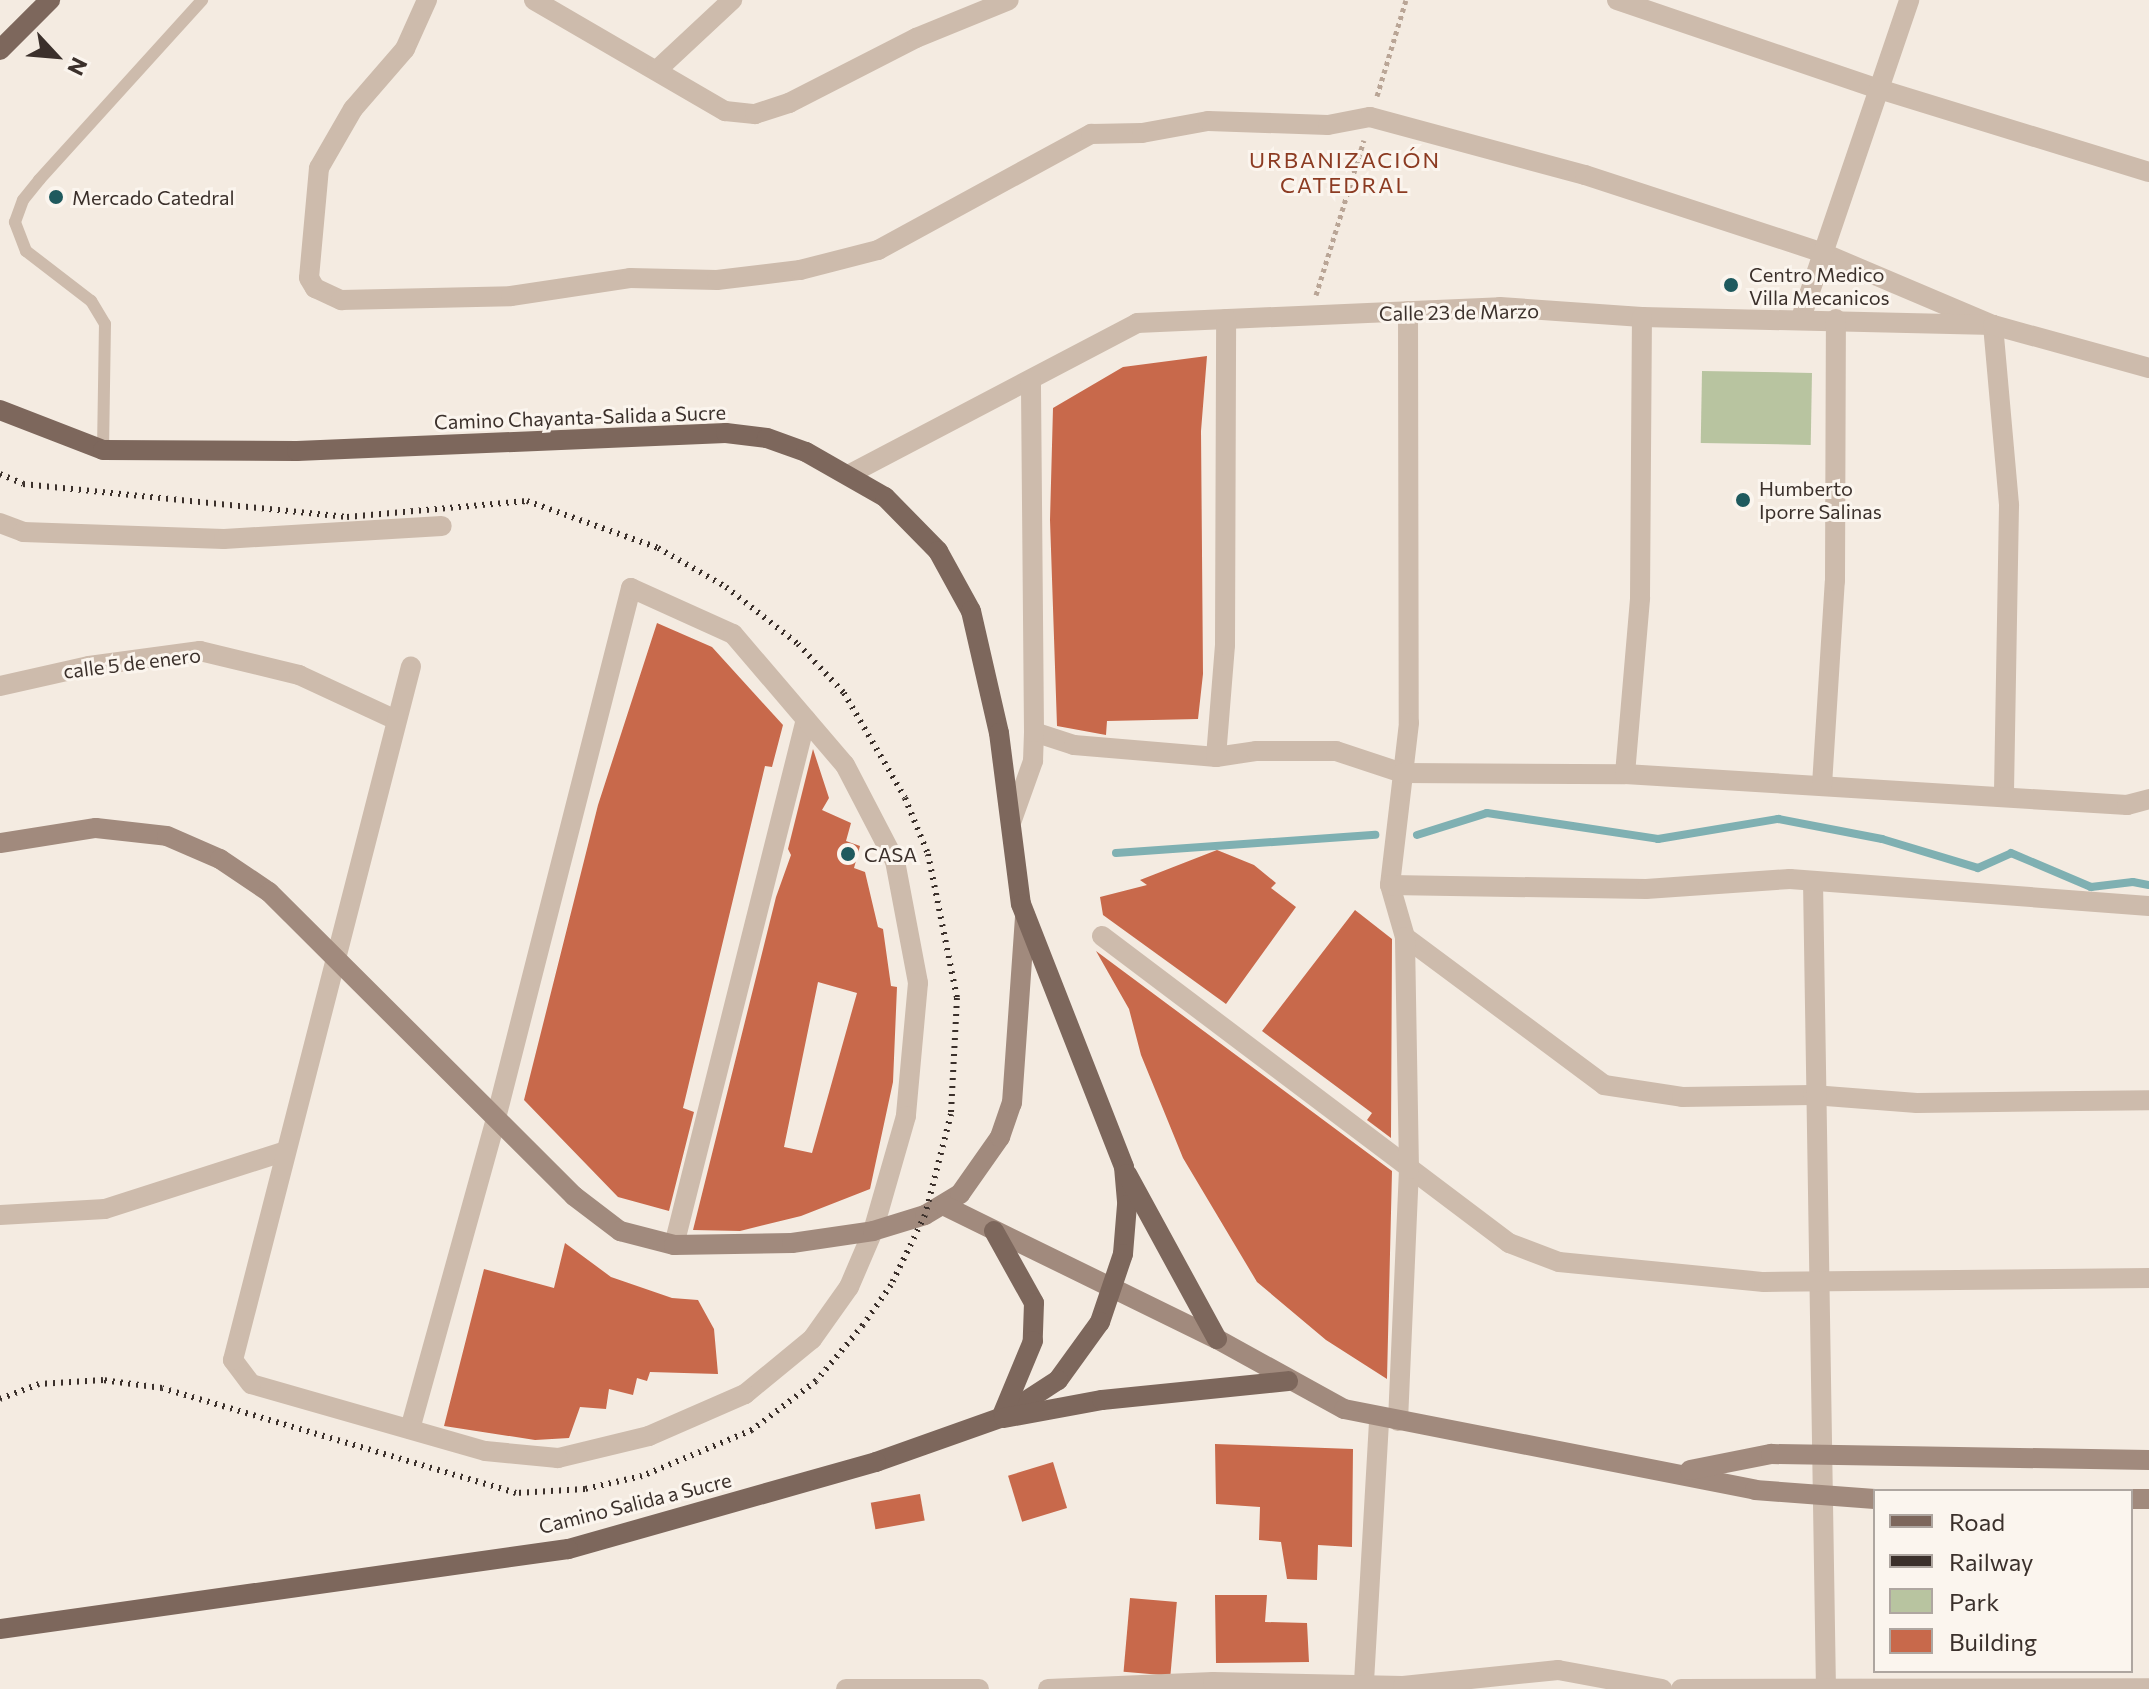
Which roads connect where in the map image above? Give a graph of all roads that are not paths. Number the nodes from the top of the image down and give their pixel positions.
1 (50, 0) edge
2 (202, 0) edge
3 (427, 0) edge
4 (534, 0) edge
5 (732, 0) edge
6 (1009, 0) edge
7 (1617, 0) edge
8 (1909, 0) edge
9 (0, 50) edge
10 (657, 70) junction
11 (1879, 89) junction
12 (2149, 172) edge
13 (1823, 253) junction
14 (1408, 311) junction
15 (1642, 317) junction
16 (1801, 318) junction
17 (1226, 319) junction
18 (1836, 319) junction
19 (1993, 325) junction
20 (2149, 368) edge
21 (1031, 381) junction
22 (0, 410) edge
23 (103, 450) junction
24 (848, 475) junction
25 (0, 523) edge
26 (442, 526) dead end
27 (411, 666) dead end
28 (0, 686) edge
29 (806, 719) junction
30 (396, 720) junction
31 (1034, 732) junction
32 (1216, 757) junction
33 (1402, 773) junction
34 (1625, 774) junction
35 (1822, 785) junction
36 (2004, 797) junction
37 (2149, 799) edge
38 (1012, 820) junction
39 (0, 843) edge
40 (1813, 881) junction
41 (1390, 885) junction
42 (1021, 904) junction
43 (2149, 906) edge
44 (1102, 936) dead end
45 (1405, 937) junction
46 (335, 957) junction
47 (1813, 1095) junction
48 (2149, 1100) edge
49 (496, 1118) junction
50 (286, 1151) junction
51 (1124, 1167) junction
52 (1409, 1169) junction
53 (945, 1206) junction
54 (0, 1215) edge
55 (873, 1231) junction
56 (994, 1231) junction
57 (674, 1245) junction
58 (2149, 1278) edge
59 (1823, 1280) junction
60 (1114, 1287) junction
61 (1217, 1339) junction
62 (1288, 1381) junction
63 (1000, 1418) junction
64 (1388, 1420) junction
65 (410, 1429) junction
66 (1821, 1455) junction
67 (2149, 1460) edge
68 (1682, 1472) junction
69 (1820, 1499) junction
70 (1873, 1499) edge
71 (0, 1629) edge
72 (1364, 1682) junction
73 (1259, 1686) edge
74 (1826, 1688) edge
75 (2149, 1688) edge
76 (846, 1689) edge
77 (979, 1689) edge
78 (1048, 1689) edge
79 (1662, 1689) edge
80 (1681, 1689) edge

1 - 9 main road
2 - 23 lane
3 - 13 street
4 - 10 street
5 - 10 street
6 - 10 street
7 - 11 street
8 - 11 street
11 - 12 street
11 - 13 street
13 - 16 street
13 - 19 street
14 - 15 street, Calle 23 de Marzo
14 - 17 street, Calle 23 de Marzo
14 - 33 street
15 - 16 street, Calle 23 de Marzo
15 - 34 street
16 - 18 street, Calle 23 de Marzo
17 - 21 street, Calle 23 de Marzo
17 - 32 street
18 - 19 street, Calle 23 de Marzo
18 - 35 street
19 - 20 street, Calle 23 de Marzo
19 - 36 street
21 - 24 street, Calle 23 de Marzo
21 - 31 street
22 - 23 main road, Camino Chayanta-Salida a Sucre
23 - 24 main road, Camino Chayanta-Salida a Sucre
24 - 38 main road, Camino Chayanta-Salida a Sucre
25 - 26 street
27 - 30 street
28 - 30 street, calle 5 de enero
29 - 49 street
29 - 55 street
29 - 57 street
30 - 46 street
31 - 32 street
31 - 38 street
32 - 33 street
33 - 34 street
33 - 41 street
34 - 35 street
35 - 36 street
36 - 37 street
38 - 42 main road, Camino Chayanta-Salida a Sucre
39 - 46 main road
40 - 41 street
40 - 43 street
40 - 47 street
41 - 45 street
42 - 51 main road, Camino Chayanta-Salida a Sucre
42 - 53 main road
44 - 52 street
45 - 47 street
45 - 52 street
46 - 49 main road
46 - 50 street
47 - 48 street
47 - 59 street
49 - 57 main road
49 - 65 street
50 - 54 street
50 - 65 street
51 - 60 main road, Camino Chayanta-Salida a Sucre
51 - 61 main road
52 - 59 street
52 - 64 street
53 - 55 main road
53 - 56 main road
55 - 57 main road
55 - 65 street
56 - 60 main road
56 - 63 main road
58 - 59 street
59 - 66 street
60 - 61 main road
60 - 63 main road, Camino Salida a Sucre
61 - 62 main road
62 - 63 main road
62 - 64 main road
63 - 71 main road, Camino Salida a Sucre
64 - 68 main road
64 - 72 street
66 - 67 main road
66 - 68 main road
66 - 69 street
68 - 69 main road
69 - 70 main road
69 - 74 street
72 - 73 street
72 - 79 street
73 - 78 street
74 - 75 street
74 - 80 street
76 - 77 street

